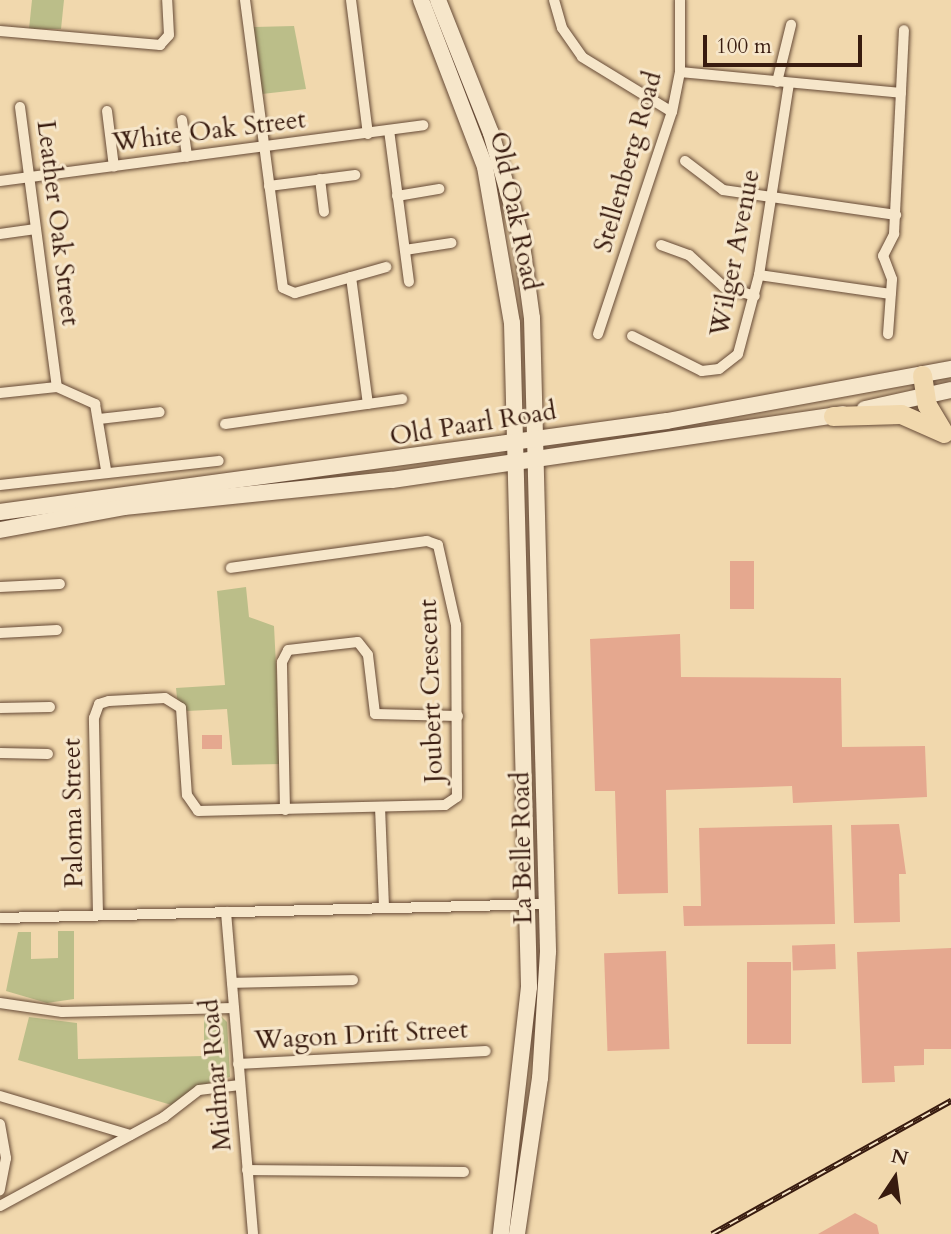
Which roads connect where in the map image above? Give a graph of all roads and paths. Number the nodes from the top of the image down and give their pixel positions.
1 (167, 0) edge
2 (244, 0) edge
3 (351, 0) edge
4 (421, 0) edge
5 (438, 0) edge
6 (554, 0) edge
7 (680, 0) edge
8 (791, 24) dead end
9 (904, 30) dead end
10 (0, 31) edge
11 (680, 72) junction
12 (783, 83) junction
13 (901, 93) junction
14 (20, 107) dead end
15 (107, 111) dead end
16 (672, 112) junction
17 (182, 120) dead end
18 (423, 125) dead end
19 (389, 130) junction
20 (368, 134) junction
21 (264, 147) junction
22 (187, 157) junction
23 (685, 161) dead end
24 (114, 167) junction
25 (355, 174) dead end
26 (29, 178) junction
27 (320, 179) junction
28 (0, 181) edge
29 (269, 186) junction
30 (439, 189) dead end
31 (397, 196) junction
32 (771, 197) junction
33 (324, 212) dead end
34 (896, 215) junction
35 (36, 229) junction
36 (0, 234) edge
37 (451, 243) dead end
38 (660, 245) dead end
39 (405, 250) junction
40 (386, 267) dead end
41 (759, 275) junction
42 (351, 277) junction
43 (408, 282) dead end
44 (891, 294) junction
45 (755, 296) junction
46 (598, 334) dead end
47 (888, 334) dead end
48 (632, 336) dead end
49 (951, 369) edge
50 (922, 375) junction
51 (57, 387) junction
52 (951, 390) edge
53 (0, 393) edge
54 (924, 396) junction
55 (402, 399) dead end
56 (368, 404) junction
57 (160, 412) dead end
58 (833, 416) junction
59 (99, 419) junction
60 (225, 424) dead end
61 (947, 438) edge
62 (537, 439) junction
63 (517, 442) junction
64 (538, 459) junction
65 (219, 461) dead end
66 (517, 462) junction
67 (106, 470) junction
68 (0, 485) edge
69 (0, 512) edge
70 (0, 530) edge
71 (231, 568) dead end
72 (60, 584) dead end
73 (0, 587) edge
74 (57, 631) dead end
75 (0, 633) edge
76 (177, 703) joint
77 (50, 707) dead end
78 (0, 708) edge
79 (458, 716) junction
80 (0, 753) edge
81 (48, 754) dead end
82 (380, 807) junction
83 (285, 810) junction
84 (547, 816) junction
85 (529, 904) junction
86 (549, 904) junction
87 (384, 908) junction
88 (226, 912) junction
89 (97, 915) junction
90 (0, 918) edge
91 (353, 980) dead end
92 (232, 983) junction
93 (529, 987) junction
94 (0, 1003) edge
95 (234, 1008) junction
96 (486, 1051) dead end
97 (238, 1064) junction
98 (240, 1085) junction
99 (0, 1096) edge
100 (0, 1124) edge
101 (130, 1135) junction
102 (247, 1170) junction
103 (464, 1172) dead end
104 (0, 1190) edge
105 (0, 1206) edge
106 (253, 1234) edge
107 (501, 1234) edge
108 (517, 1234) edge

1 - 10 street
2 - 21 street
3 - 20 street
4 - 63 main road, Old Oak Road
5 - 62 main road, Old Oak Road
6 - 16 street
7 - 11 street, Stellenberg Road
8 - 12 street, Wilger Avenue
9 - 13 street
11 - 12 street
11 - 16 street, Stellenberg Road
12 - 13 street
12 - 32 street, Wilger Avenue
13 - 34 street
14 - 26 street, Leather Oak Street
15 - 24 street
16 - 46 street, Stellenberg Road
17 - 22 street
18 - 19 street, White Oak Street
19 - 20 street, White Oak Street
19 - 31 street
20 - 21 street, White Oak Street
21 - 22 street, White Oak Street
21 - 29 street
22 - 24 street, White Oak Street
23 - 32 street
24 - 26 street, White Oak Street
25 - 27 street
26 - 28 street, White Oak Street
26 - 35 street, Leather Oak Street
27 - 29 street
27 - 33 street
29 - 42 street
30 - 31 street
31 - 39 street
32 - 34 street
32 - 41 street, Wilger Avenue
34 - 44 street
35 - 36 street
35 - 51 street, Leather Oak Street
37 - 39 street
38 - 45 street
39 - 43 street
40 - 42 street
41 - 44 street
41 - 45 street, Wilger Avenue
42 - 56 street
44 - 47 street
45 - 48 street, Wilger Avenue
49 - 50 main road, Old Paarl Road
50 - 54 highway
50 - 62 main road, Old Paarl Road
51 - 53 street
51 - 59 street
52 - 54 main road, Old Paarl Road
54 - 58 main road, Old Paarl Road
54 - 61 highway
55 - 56 street
56 - 60 street
57 - 59 street
58 - 61 highway
58 - 64 main road, Old Paarl Road
59 - 67 street
62 - 63 main road, Old Paarl Road
62 - 64 main road, Old Oak Road
63 - 66 main road, Old Oak Road
63 - 69 main road, Old Paarl Road
64 - 66 main road, Old Paarl Road
64 - 84 main road, La Belle Road
65 - 67 street
66 - 70 main road, Old Paarl Road
66 - 85 main road, La Belle Road
67 - 68 street
71 - 79 street, Joubert Crescent
72 - 73 street
74 - 75 street
76 - 83 street, Joubert Crescent
76 - 89 street, Paloma Street
77 - 78 street
79 - 82 street, Joubert Crescent
79 - 83 street
80 - 81 street
82 - 83 street, Joubert Crescent
82 - 87 street
84 - 85 main road
84 - 86 main road, La Belle Road
85 - 86 street
85 - 87 street
85 - 93 main road, La Belle Road
86 - 93 main road
86 - 108 main road, La Belle Road
87 - 88 street
88 - 89 street
88 - 92 street, Midmar Road
89 - 90 street
91 - 92 street
92 - 95 street, Midmar Road
93 - 107 main road, La Belle Road
94 - 95 street
95 - 97 street, Midmar Road
96 - 97 street, Wagon Drift Street
97 - 98 street, Midmar Road
98 - 101 street
98 - 102 street, Midmar Road
99 - 101 street
100 - 104 street
101 - 105 street
102 - 103 street
102 - 106 street, Midmar Road

